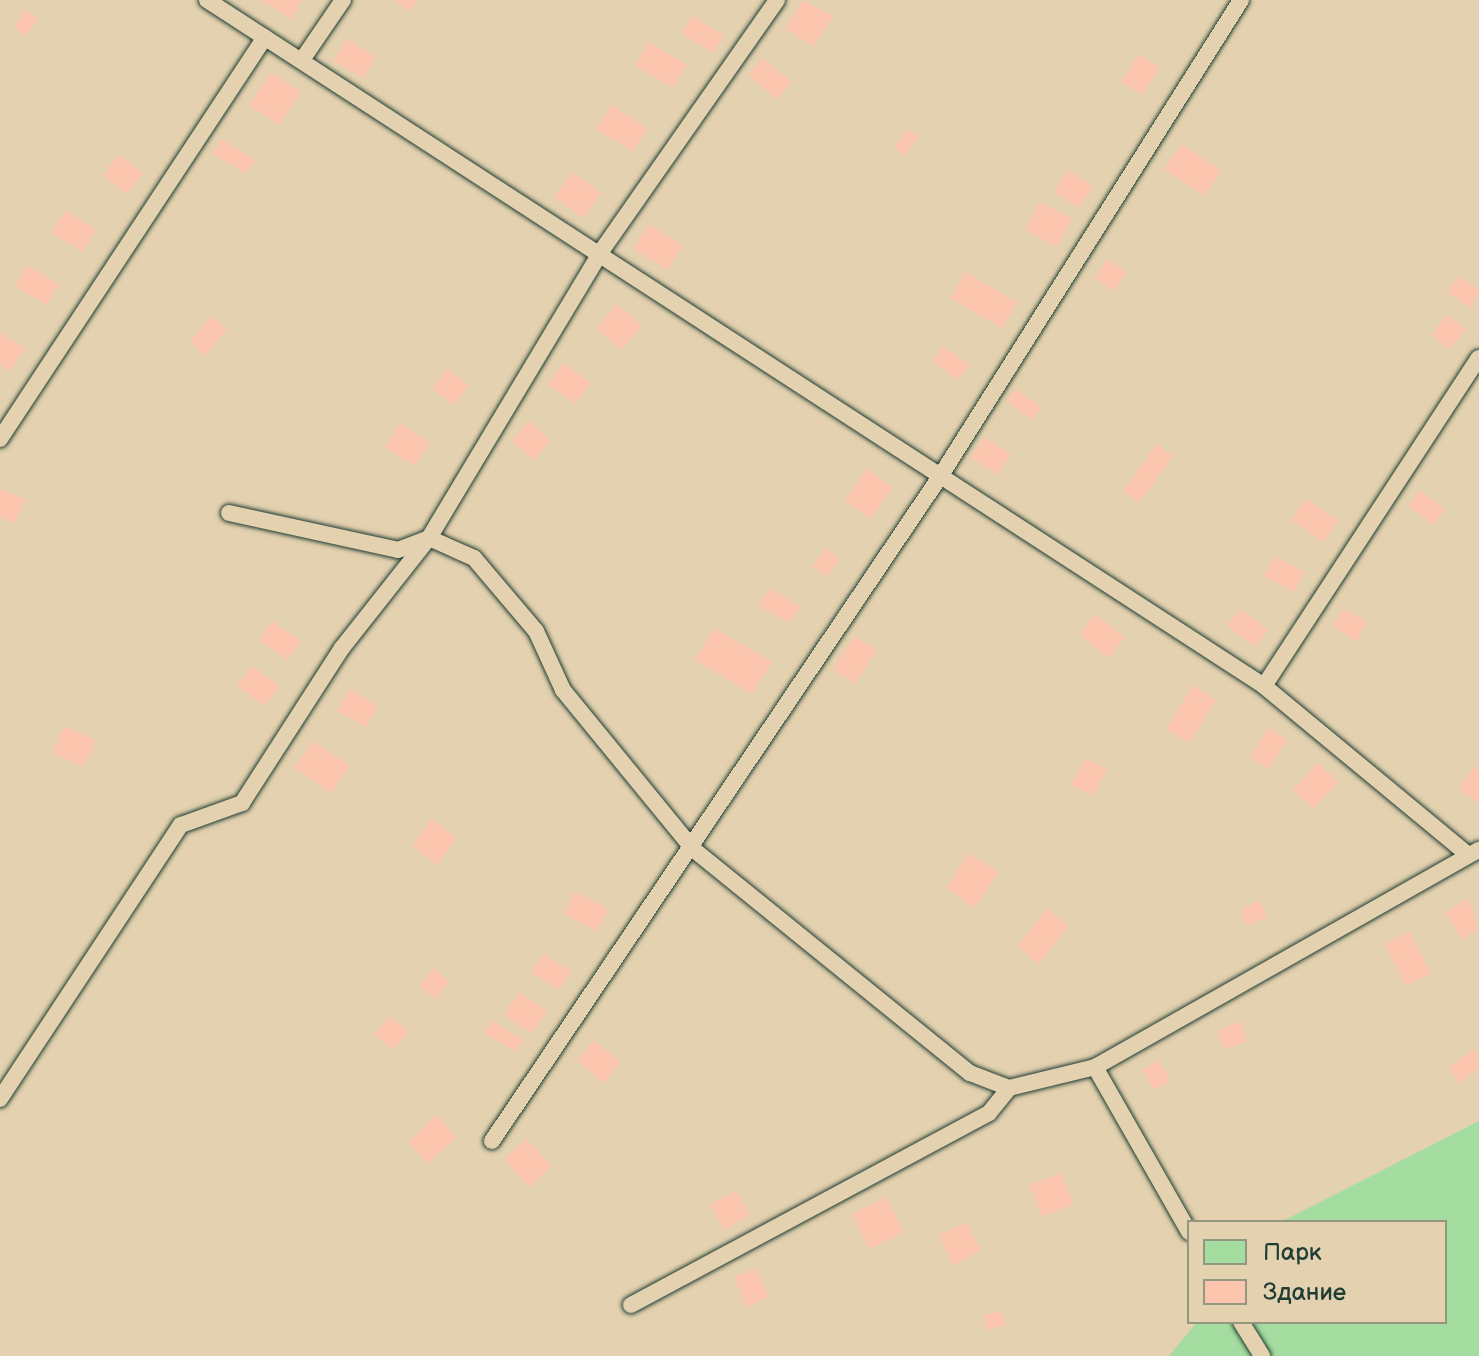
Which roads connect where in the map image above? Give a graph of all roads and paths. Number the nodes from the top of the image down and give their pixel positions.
1 (207, 0) edge
2 (343, 0) edge
3 (777, 0) edge
4 (1241, 0) edge
5 (265, 37) junction
6 (304, 57) junction
7 (602, 250) junction
8 (1479, 358) edge
9 (0, 439) edge
10 (943, 472) junction
11 (229, 513) dead end
12 (429, 538) junction
13 (1264, 686) junction
14 (693, 849) junction
15 (1473, 852) edge
16 (1095, 1067) junction
17 (1009, 1088) junction
18 (0, 1099) edge
19 (492, 1141) dead end
20 (1187, 1228) edge
21 (631, 1305) dead end
22 (1242, 1324) edge
23 (1262, 1356) edge

1 - 5 lane
2 - 6 lane
3 - 7 lane
4 - 10 lane
5 - 6 lane
5 - 9 lane
6 - 7 lane
7 - 10 lane
7 - 12 lane
8 - 13 lane
10 - 13 lane
10 - 14 lane
11 - 12 lane
12 - 14 lane
12 - 18 lane
13 - 15 lane
14 - 17 lane
14 - 19 lane
15 - 16 lane
16 - 17 lane
16 - 20 lane
17 - 21 lane
22 - 23 lane

